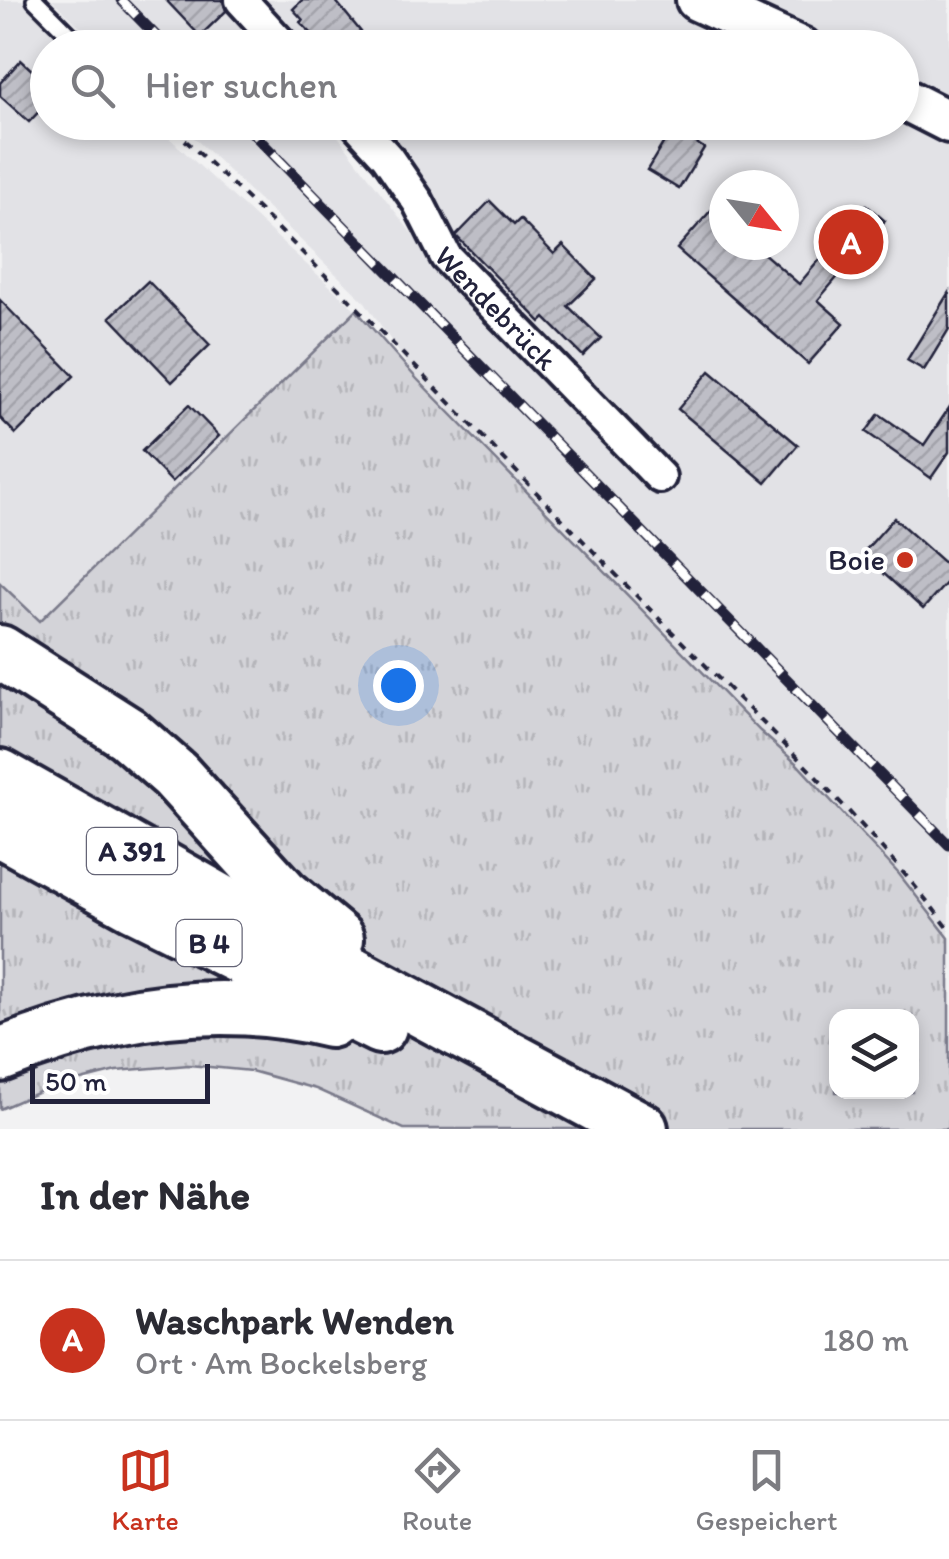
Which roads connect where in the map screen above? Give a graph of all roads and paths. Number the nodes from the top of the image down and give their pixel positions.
1 (35, 0) edge
2 (241, 0) edge
3 (696, 0) edge
4 (65, 30) edge
5 (269, 30) edge
6 (762, 30) edge
7 (919, 107) edge
8 (949, 122) edge
9 (185, 140) edge
10 (371, 140) edge
11 (660, 477) dead end
12 (0, 652) edge
13 (0, 776) edge
14 (4, 833) edge
15 (265, 926) joint
16 (949, 930) edge
17 (422, 1030) junction
18 (0, 1055) edge
19 (607, 1129) edge
20 (641, 1129) edge

1 - 4 lane
2 - 5 street
3 - 6 street
7 - 8 street
9 - 16 path
10 - 11 street, Wendebrück
12 - 17 highway
13 - 15 highway, A 391
14 - 17 highway, B 4
15 - 17 highway, B 4
17 - 18 highway
17 - 19 highway, B 4
17 - 20 highway, B 4

